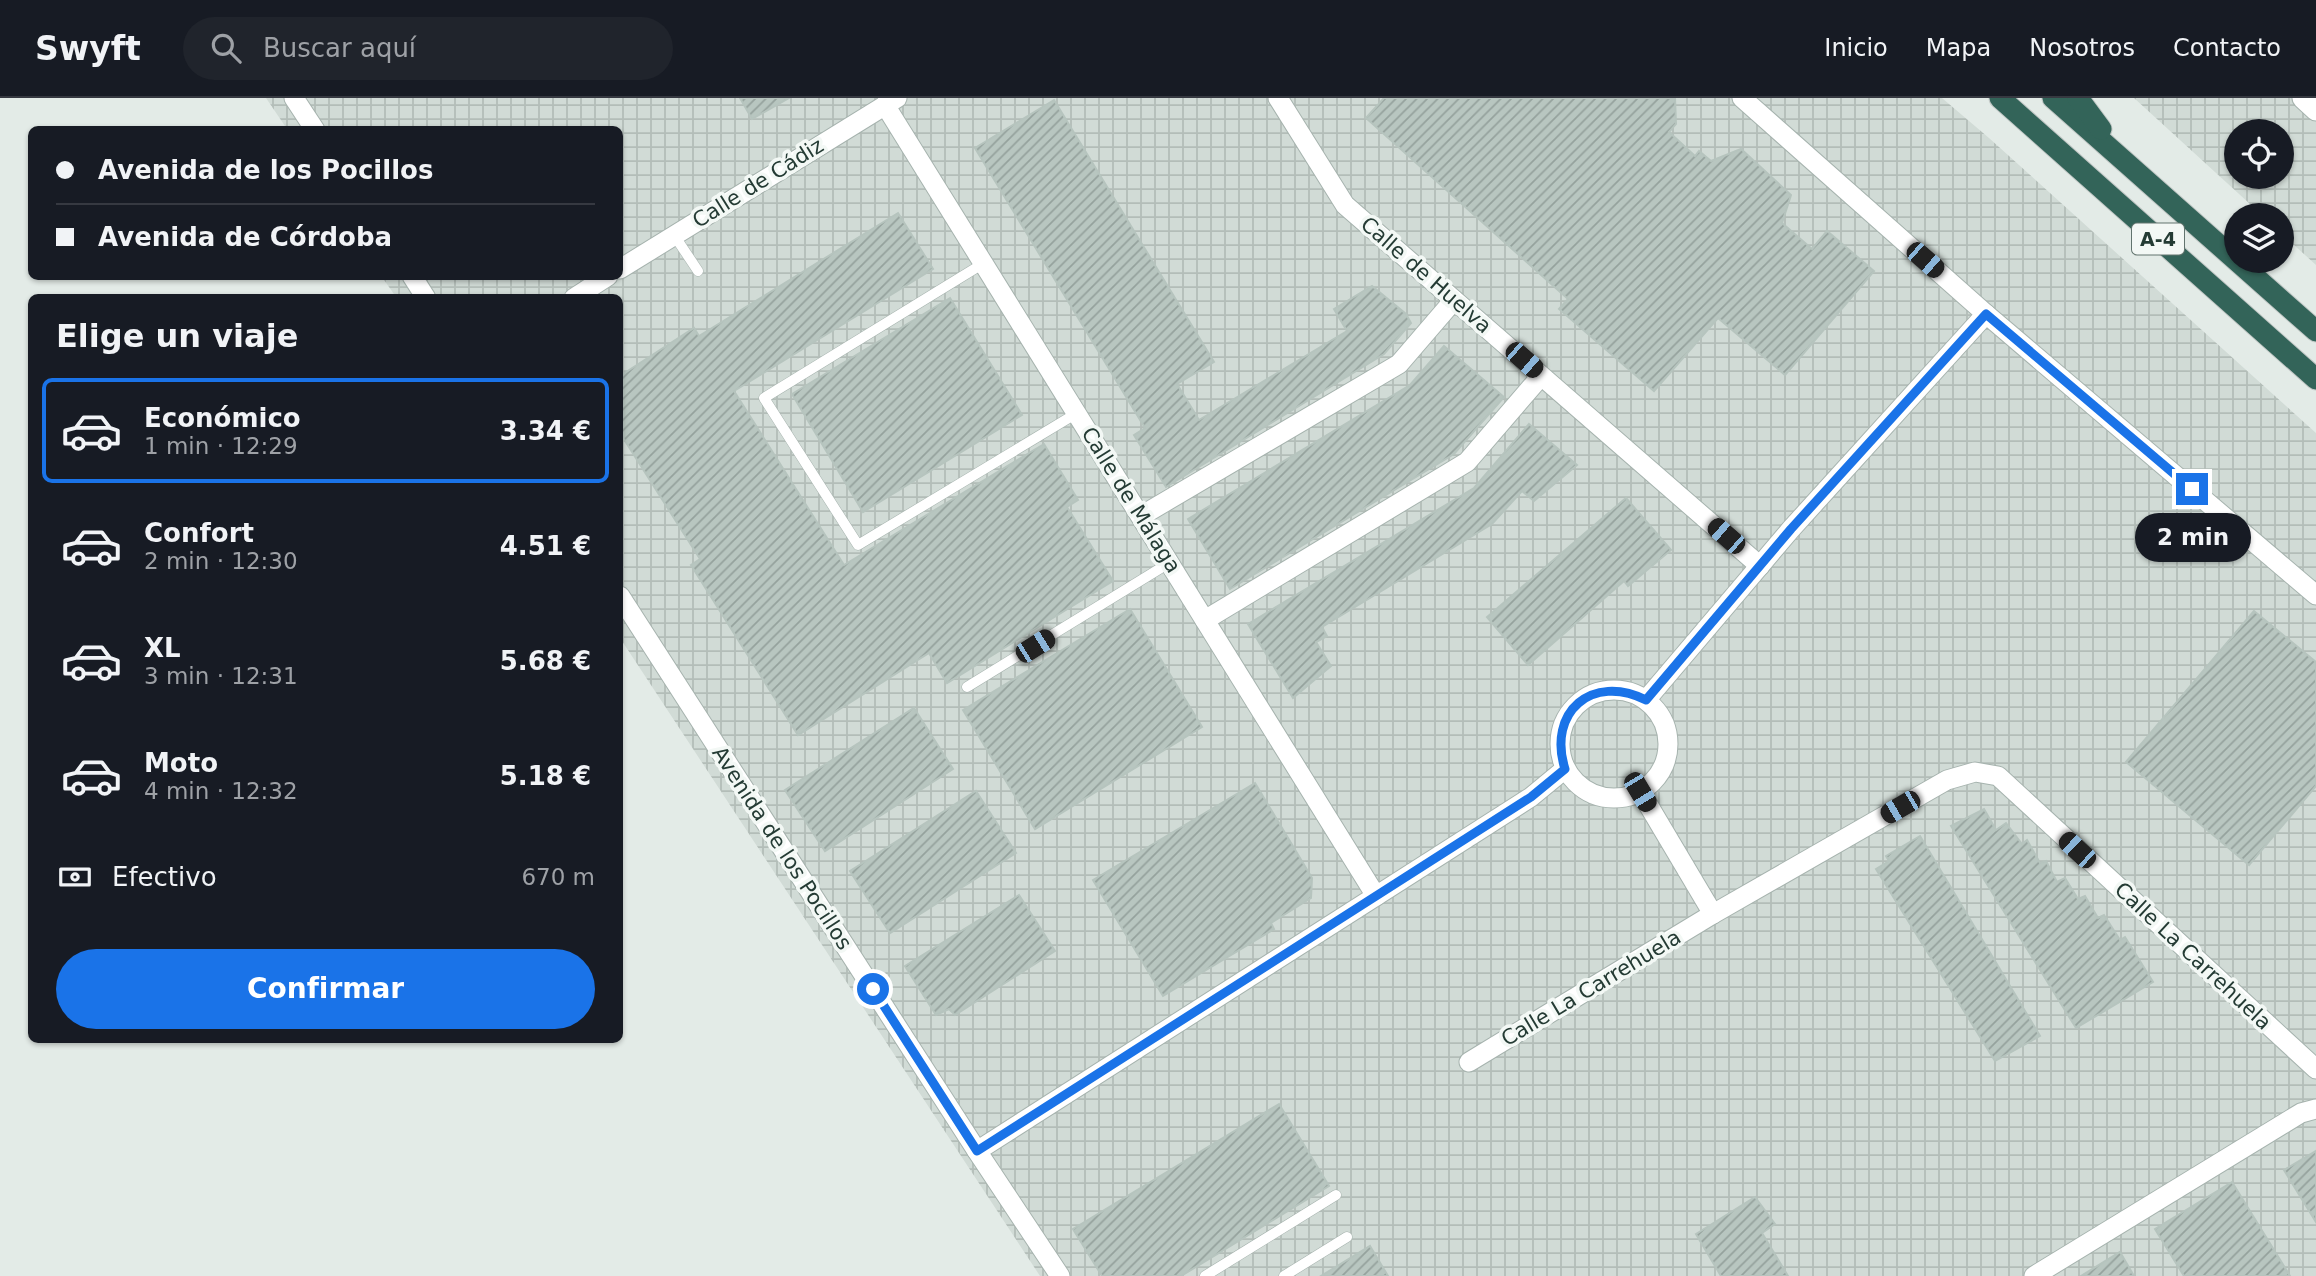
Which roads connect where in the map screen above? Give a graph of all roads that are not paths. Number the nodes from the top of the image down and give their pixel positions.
1 (294, 98) edge
2 (1278, 98) edge
3 (1742, 98) edge
4 (2000, 98) edge
5 (2053, 98) edge
6 (2078, 98) edge
7 (2303, 98) edge
8 (891, 102) edge
9 (2316, 110) edge
10 (312, 126) edge
11 (2127, 164) junction
12 (674, 235) junction
13 (984, 263) junction
14 (623, 267) edge
15 (698, 271) dead end
16 (601, 280) edge
17 (579, 294) edge
18 (1454, 300) junction
19 (1986, 314) junction
20 (2316, 331) edge
21 (1541, 376) junction
22 (2316, 379) edge
23 (1077, 413) junction
24 (1141, 516) junction
25 (1170, 563) junction
26 (1760, 566) junction
27 (2316, 595) edge
28 (623, 601) edge
29 (1205, 620) junction
30 (967, 687) dead end
31 (1646, 700) junction
32 (1565, 769) junction
33 (1640, 792) junction
34 (1376, 896) junction
35 (1713, 914) junction
36 (1469, 1062) dead end
37 (2316, 1069) edge
38 (2316, 1109) edge
39 (977, 1151) junction
40 (1336, 1195) dead end
41 (1347, 1237) dead end
42 (1060, 1276) edge
43 (1205, 1276) edge
44 (1284, 1276) edge
45 (2034, 1276) edge

1 - 10 street
2 - 18 street, Calle de Huelva
3 - 19 street
4 - 22 highway, A-4
5 - 11 highway, A-4
6 - 11 highway
7 - 9 street
8 - 12 street, Calle de Cádiz
8 - 13 street, Calle de Málaga
11 - 20 highway, A-4
12 - 14 street, Calle de Cádiz
12 - 15 lane
13 - 23 street, Calle de Málaga
13 - 23 lane
16 - 17 street
18 - 21 street, Calle de Huelva
18 - 24 street
19 - 26 street
19 - 27 street
21 - 26 street, Calle de Huelva
21 - 29 street
23 - 24 street, Calle de Málaga
24 - 25 street, Calle de Málaga
25 - 29 street, Calle de Málaga
25 - 30 lane
26 - 31 street
28 - 39 street, Avenida de los Pocillos
29 - 34 street, Calle de Málaga
31 - 32 street
31 - 33 street
32 - 33 street
32 - 34 street
33 - 35 street
34 - 39 street
35 - 36 street, Calle La Carrehuela
35 - 37 street, Calle La Carrehuela
38 - 45 street
39 - 42 street, Avenida de los Pocillos
40 - 43 lane
41 - 44 lane

